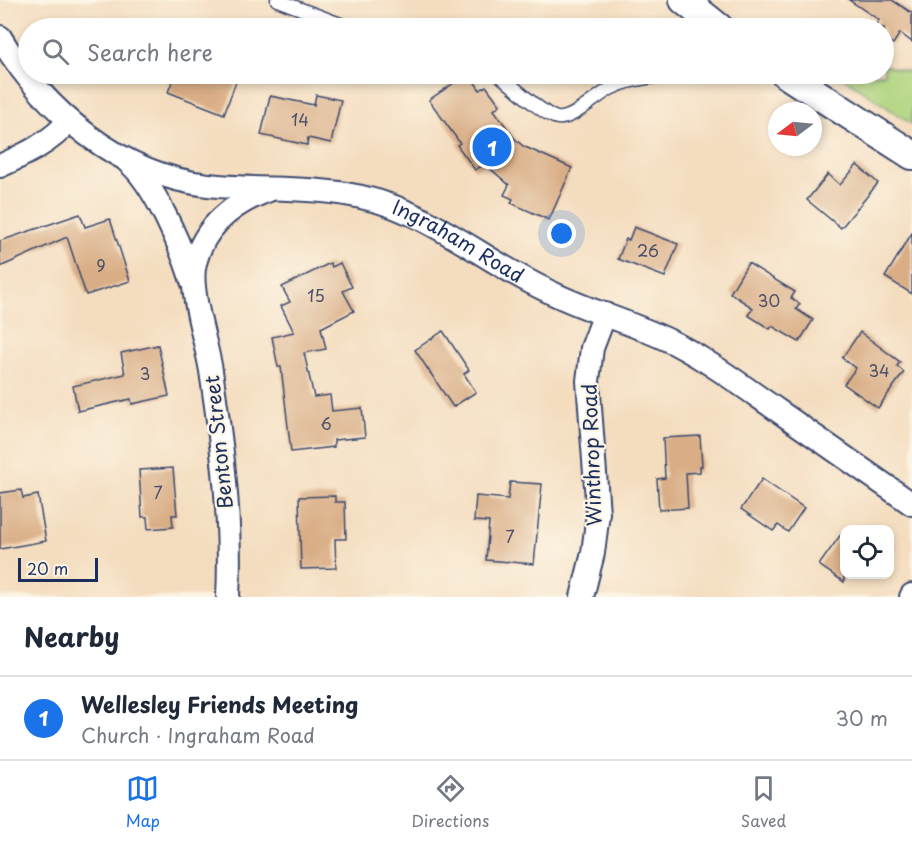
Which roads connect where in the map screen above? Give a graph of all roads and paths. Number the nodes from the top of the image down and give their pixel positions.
1 (277, 0) edge
2 (684, 0) edge
3 (325, 18) edge
4 (706, 18) edge
5 (0, 37) edge
6 (18, 64) edge
7 (33, 84) edge
8 (510, 84) edge
9 (622, 84) edge
10 (802, 84) edge
11 (69, 121) junction
12 (116, 154) junction
13 (912, 155) edge
14 (0, 166) edge
15 (275, 188) junction
16 (194, 289) junction
17 (605, 314) junction
18 (912, 504) edge
19 (228, 597) edge
20 (582, 597) edge

1 - 3 lane
2 - 4 street
5 - 6 street, Ingraham Road
7 - 11 street, Ingraham Road
8 - 9 lane
10 - 13 street
11 - 12 street, Ingraham Road
11 - 14 street
12 - 15 street, Ingraham Road
12 - 16 street, Benton Street
15 - 16 street, Benton Street
15 - 17 street, Ingraham Road
16 - 19 street, Benton Street
17 - 18 street, Ingraham Road
17 - 20 street, Winthrop Road

